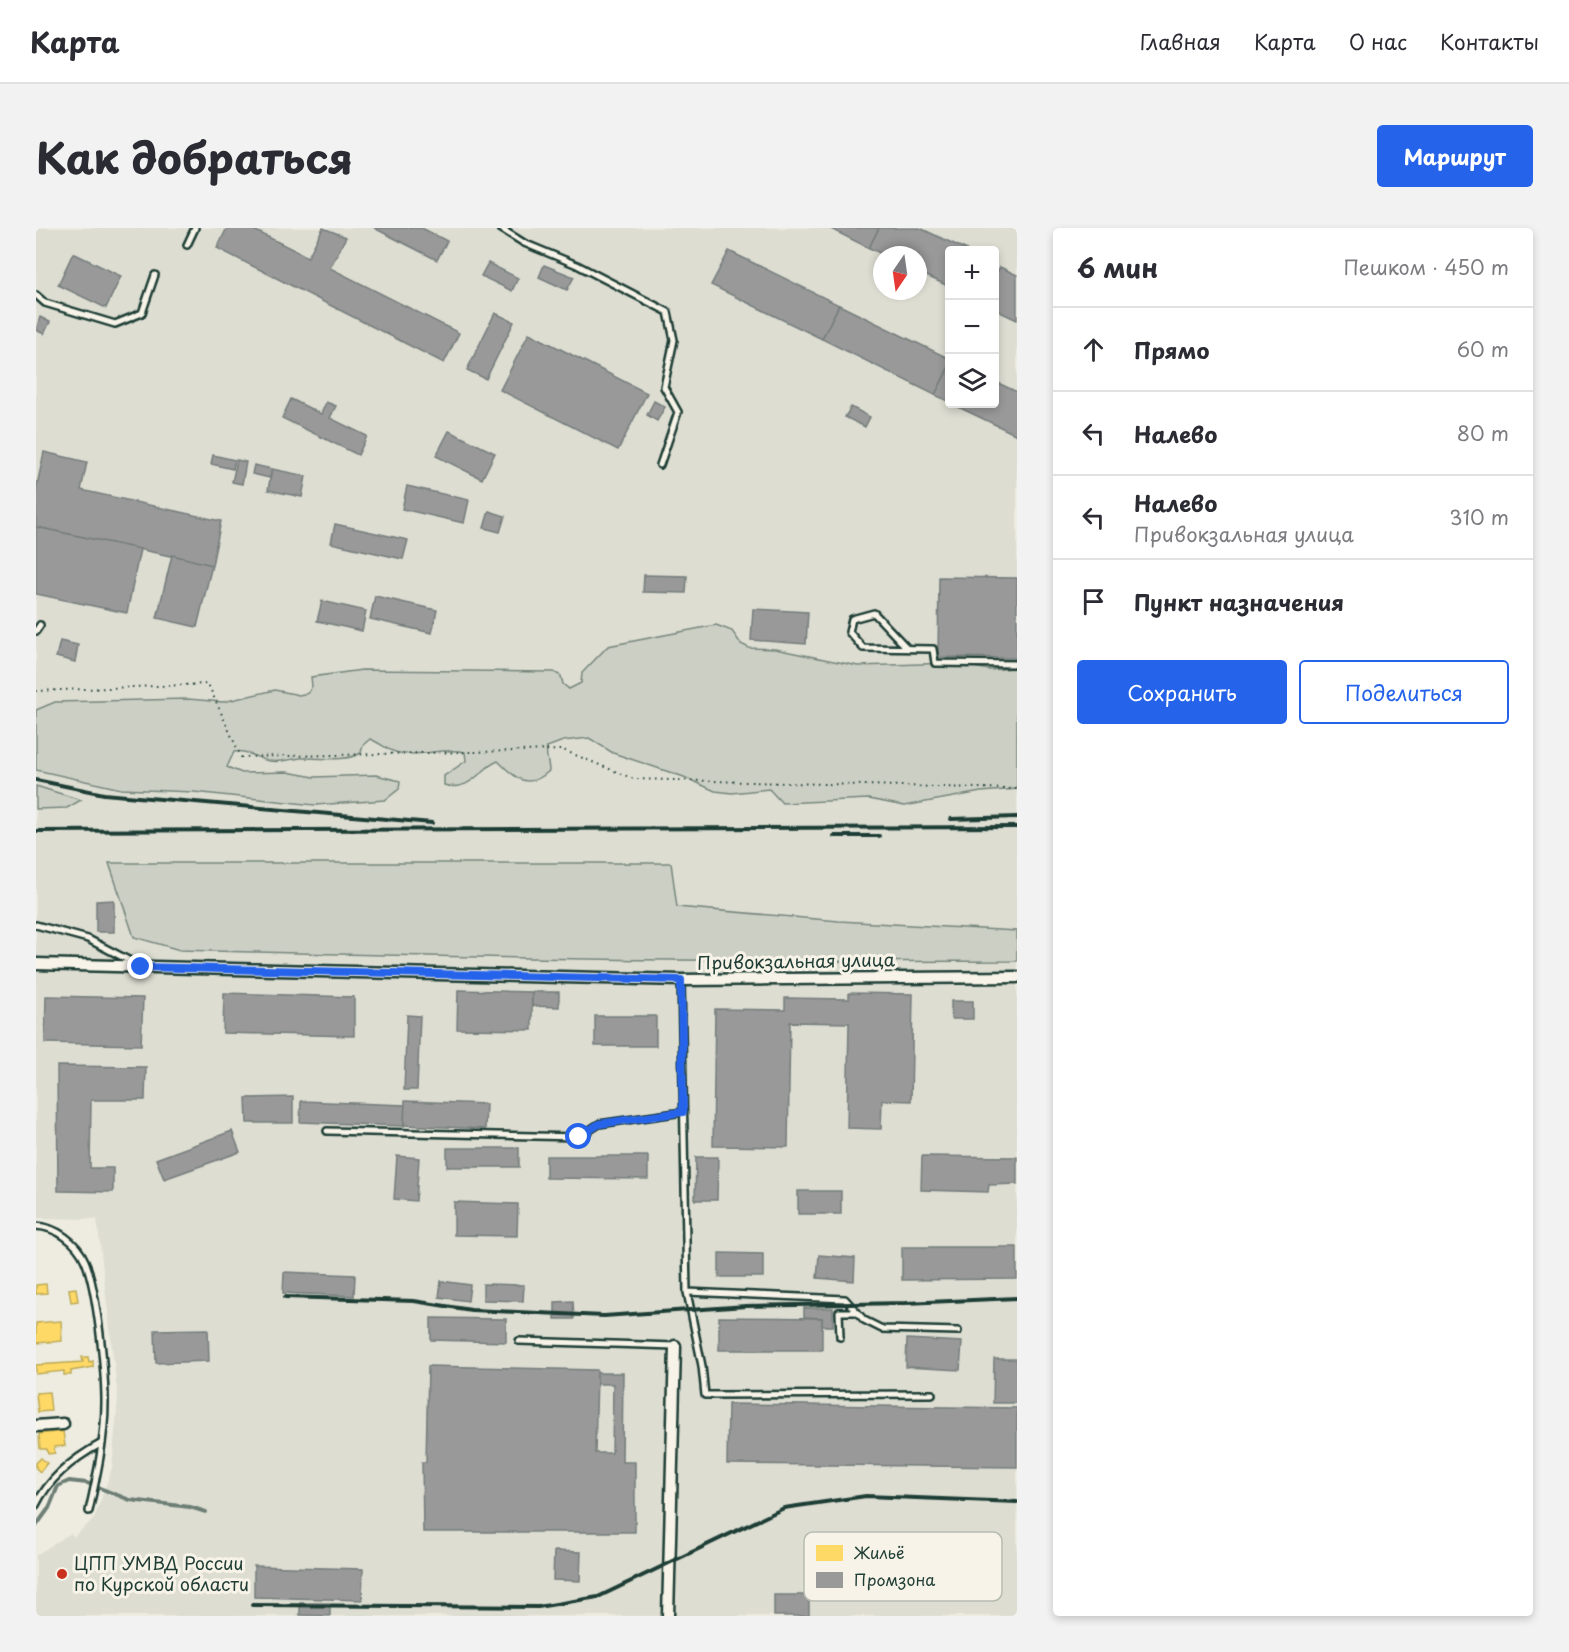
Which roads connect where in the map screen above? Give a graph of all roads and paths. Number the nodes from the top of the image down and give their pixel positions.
1 (195, 228) edge
2 (500, 228) edge
3 (187, 245) dead end
4 (155, 274) dead end
5 (36, 295) edge
6 (660, 465) dead end
7 (40, 625) dead end
8 (36, 631) edge
9 (907, 648) junction
10 (1017, 664) edge
11 (36, 691) edge
12 (1017, 789) edge
13 (36, 925) edge
14 (36, 964) edge
15 (141, 967) junction
16 (1017, 977) edge
17 (681, 980) junction
18 (683, 1112) junction
19 (327, 1131) dead end
20 (36, 1226) edge
21 (687, 1292) junction
22 (857, 1312) junction
23 (958, 1331) dead end
24 (840, 1337) dead end
25 (519, 1341) dead end
26 (675, 1346) joint
27 (932, 1394) dead end
28 (63, 1424) dead end
29 (36, 1426) edge
30 (102, 1443) junction
31 (36, 1505) edge
32 (89, 1511) dead end
33 (668, 1616) edge

1 - 3 lane
2 - 6 lane
4 - 5 lane
7 - 8 lane
9 - 9 lane
9 - 10 lane
11 - 12 path
13 - 15 lane
14 - 15 street, Привокзальная улица
15 - 17 street, Привокзальная улица
16 - 17 street, Привокзальная улица
17 - 18 lane
18 - 19 lane
18 - 21 lane
20 - 30 lane
21 - 22 lane
21 - 27 lane
22 - 23 lane
22 - 24 lane
25 - 26 lane
26 - 33 street
28 - 29 street
30 - 31 lane
30 - 32 lane

